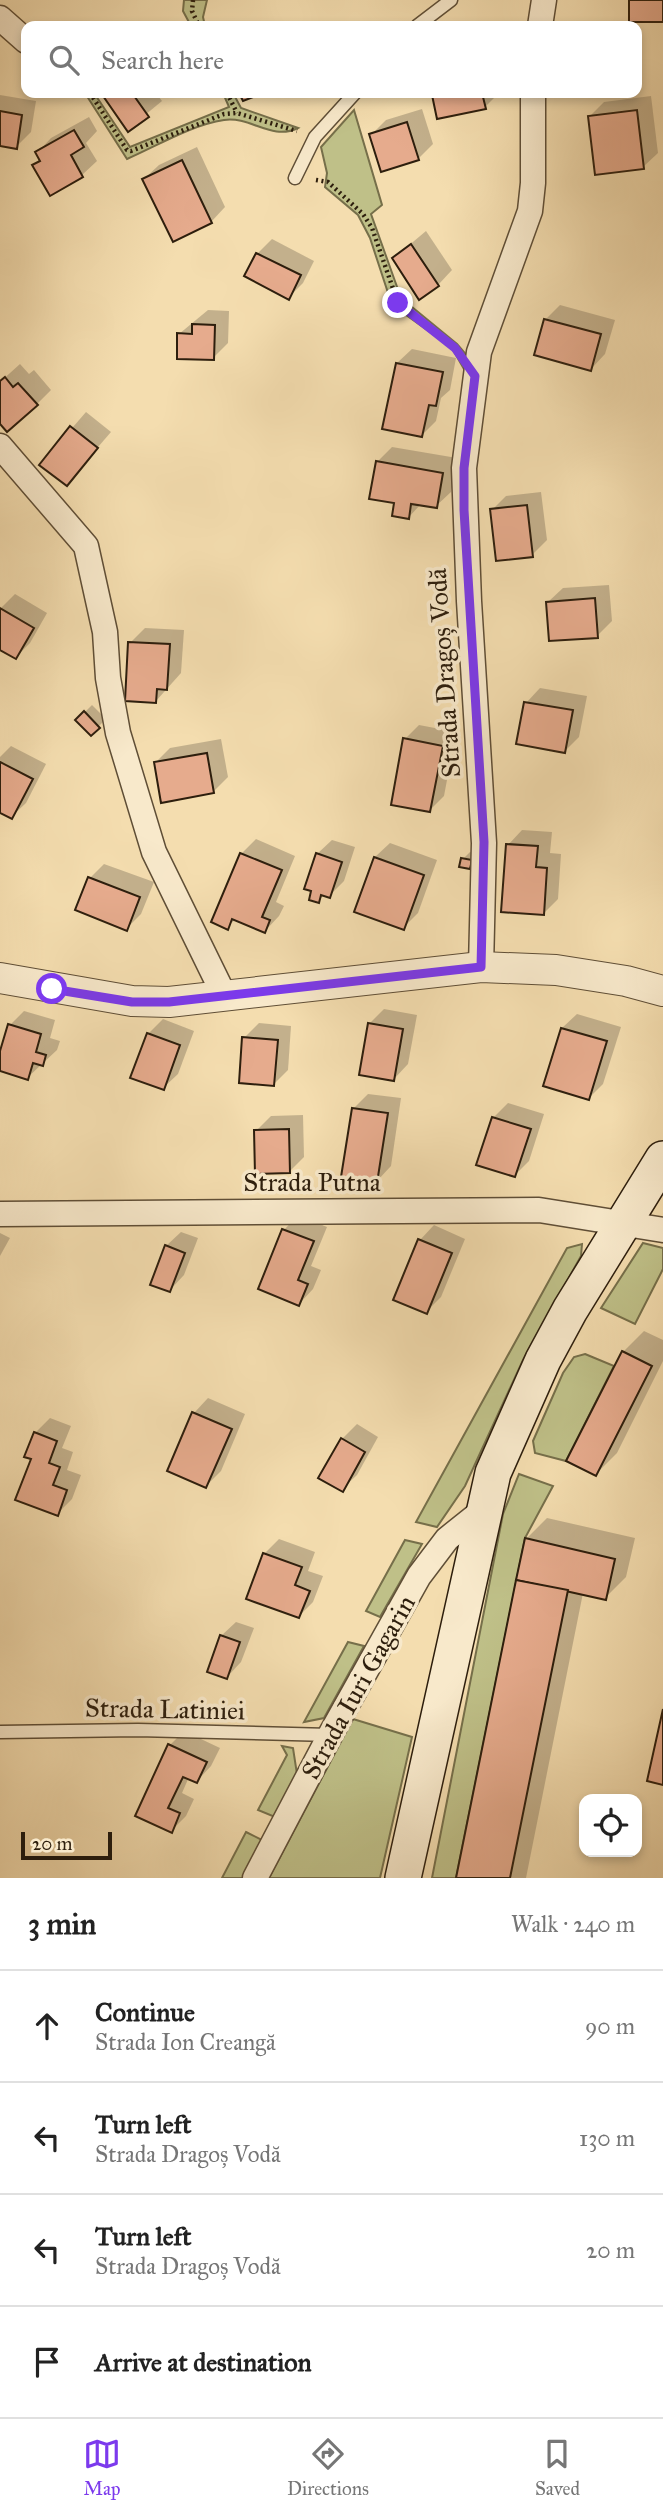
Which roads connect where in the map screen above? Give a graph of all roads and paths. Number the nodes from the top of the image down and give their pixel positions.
1 (193, 0) edge
2 (451, 0) edge
3 (544, 0) edge
4 (0, 18) edge
5 (197, 21) edge
6 (424, 21) edge
7 (541, 21) edge
8 (21, 37) edge
9 (93, 98) edge
10 (230, 98) edge
11 (350, 98) edge
12 (533, 98) edge
13 (237, 113) junction
14 (315, 137) junction
15 (295, 178) dead end
16 (308, 178) dead end
17 (475, 376) junction
18 (0, 446) edge
19 (481, 967) junction
20 (0, 978) edge
21 (663, 991) edge
22 (224, 995) junction
23 (663, 1159) edge
24 (0, 1214) edge
25 (624, 1223) junction
26 (663, 1230) edge
27 (482, 1511) junction
28 (0, 1732) edge
29 (330, 1735) junction
30 (255, 1878) edge
31 (403, 1878) edge

1 - 5 path
2 - 6 lane
3 - 7 street
4 - 8 street
9 - 13 path
10 - 13 path
11 - 14 lane
12 - 17 street, Strada Dragoș Vodă
13 - 14 path
14 - 15 lane
16 - 17 path
17 - 19 street, Strada Dragoș Vodă
18 - 22 street
19 - 21 street
19 - 22 street
20 - 22 street
23 - 25 main road
24 - 25 street, Strada Putna
25 - 26 street, Strada Putna
25 - 27 main road
27 - 29 street, Strada Iuri Gagarin
27 - 31 main road
28 - 29 lane, Strada Latiniei
29 - 30 street, Strada Iuri Gagarin

